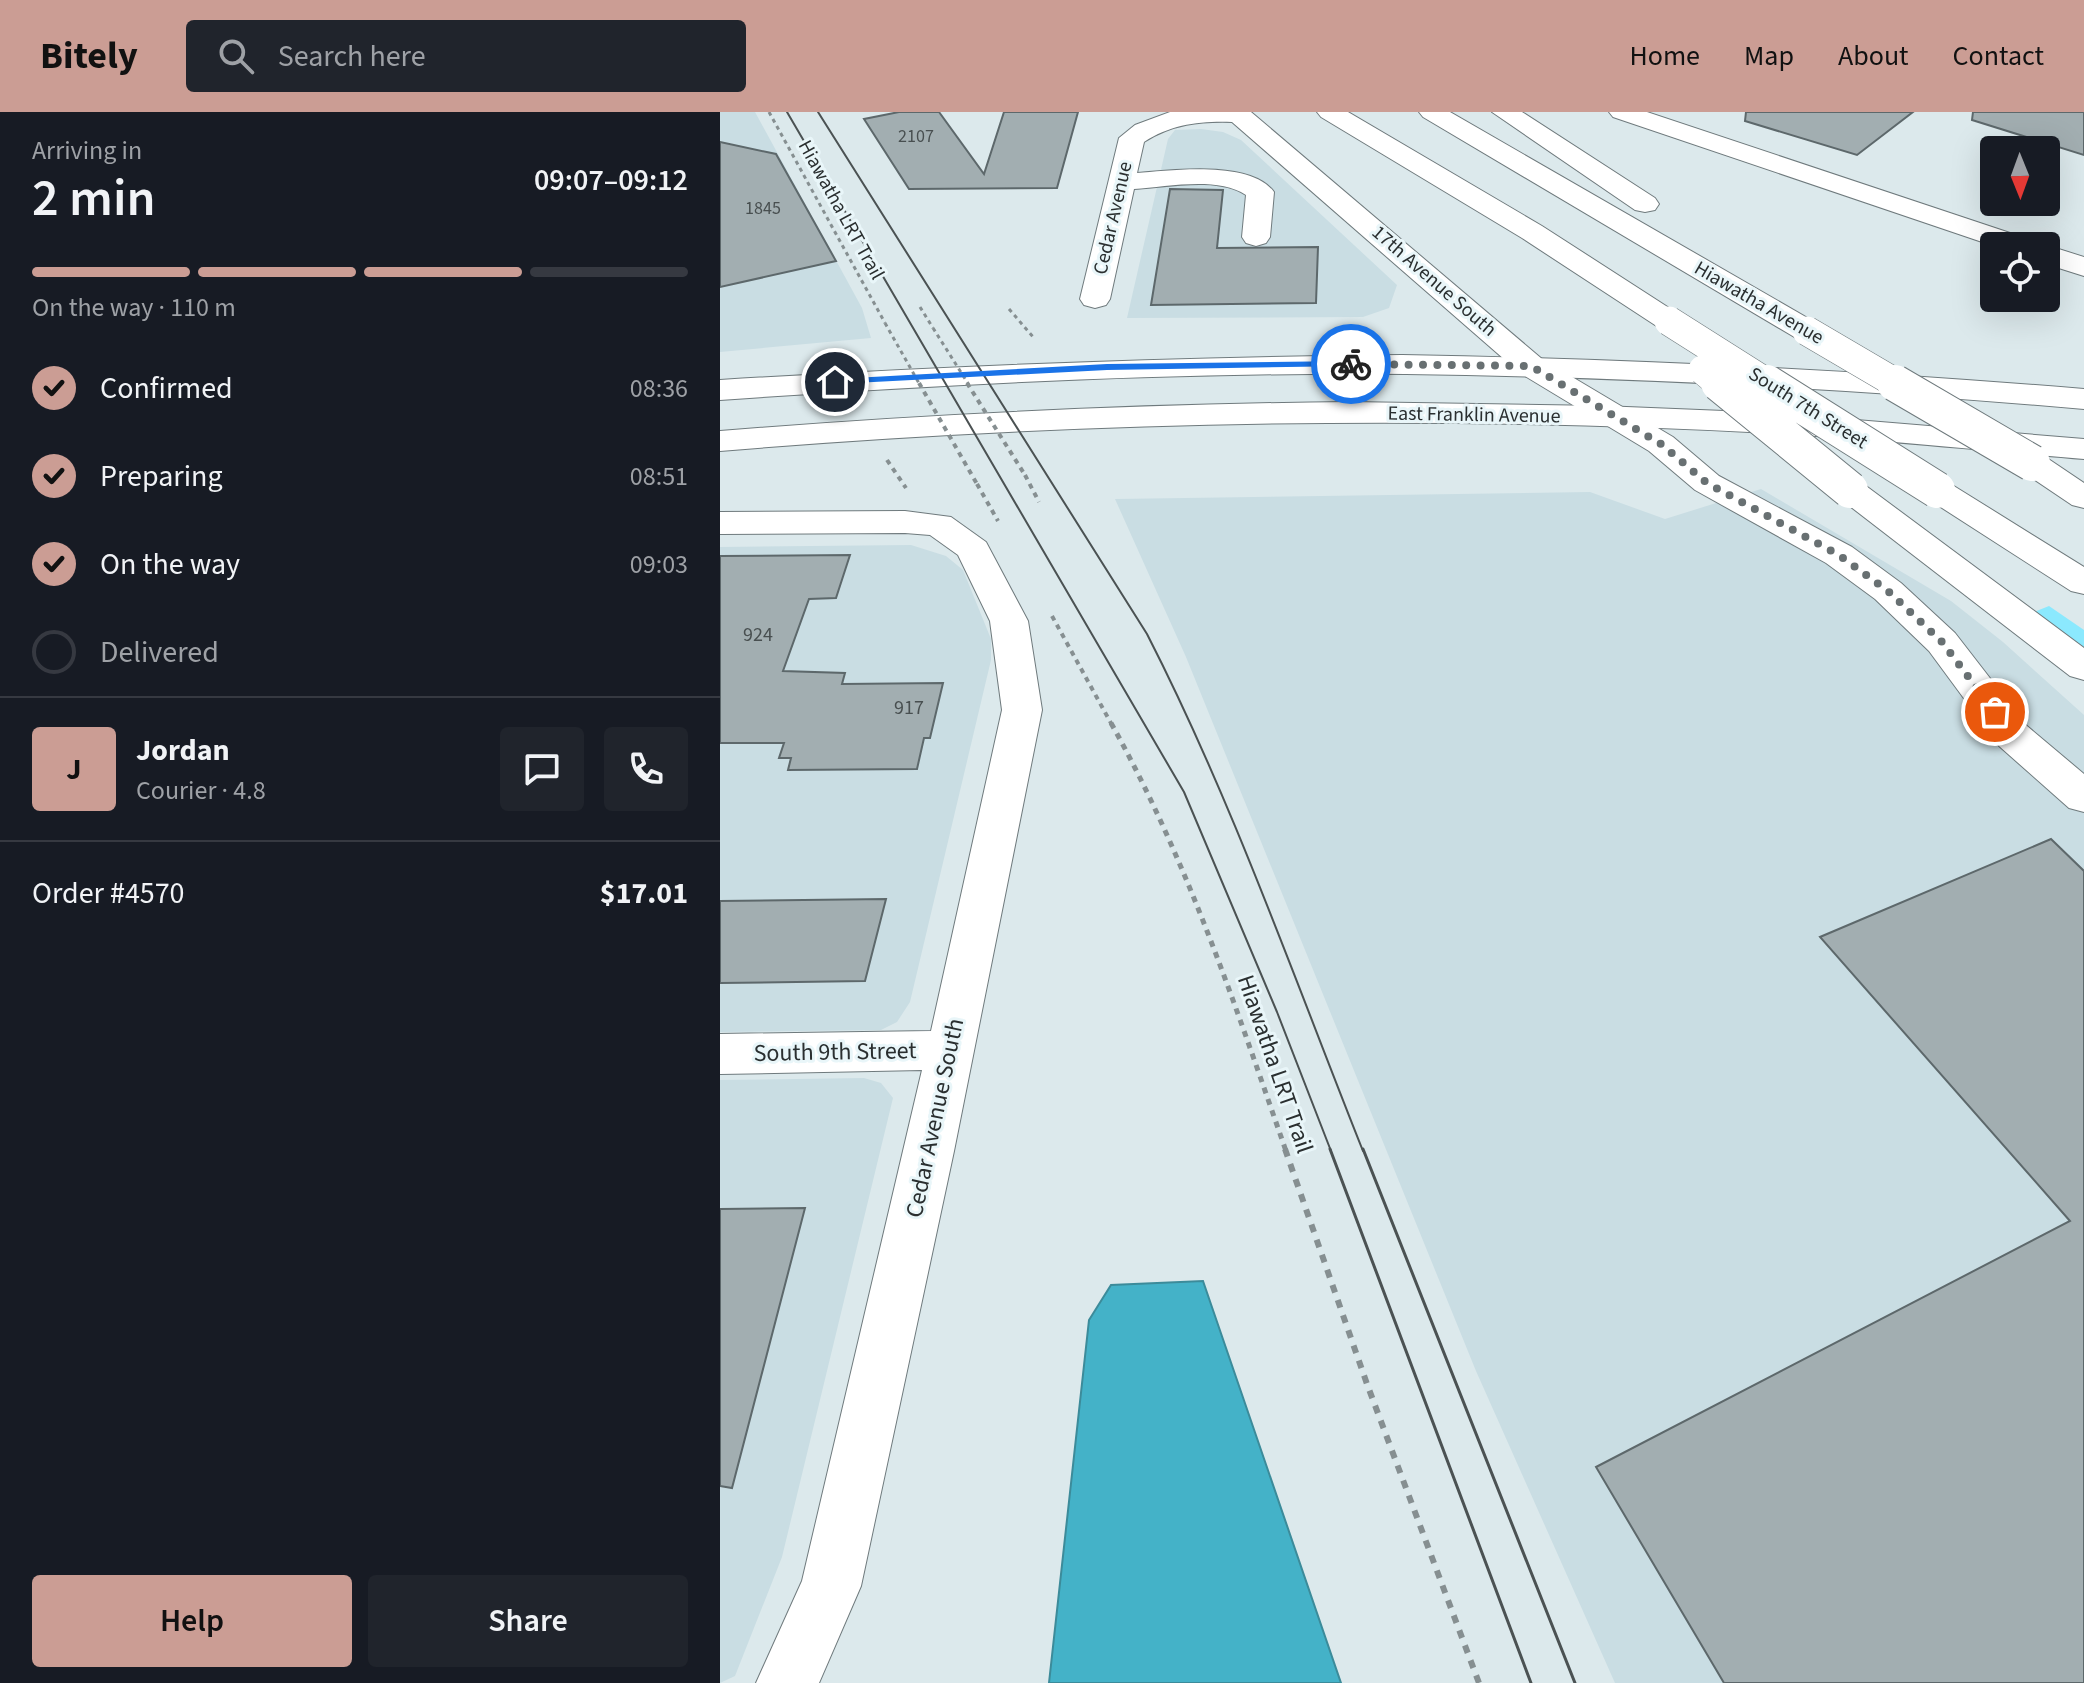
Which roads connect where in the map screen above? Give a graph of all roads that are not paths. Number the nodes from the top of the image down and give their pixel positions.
1 (1330, 112) edge
2 (1432, 112) edge
3 (1505, 112) edge
4 (1622, 112) edge
5 (1237, 113) edge
6 (1128, 125) edge
7 (1122, 182) junction
8 (1980, 232) edge
9 (1256, 237) dead end
10 (2060, 259) edge
11 (2084, 267) edge
12 (1095, 299) dead end
13 (1656, 321) junction
14 (1820, 331) junction
15 (1531, 366) junction
16 (720, 390) edge
17 (2084, 399) edge
18 (1617, 418) junction
19 (720, 441) edge
20 (2084, 449) edge
21 (2084, 498) edge
22 (720, 523) edge
23 (2084, 583) edge
24 (2084, 667) edge
25 (2084, 797) edge
26 (950, 1050) junction
27 (720, 1054) edge
28 (787, 1683) edge

1 - 13 main road, South 7th Street
2 - 14 main road, Hiawatha Avenue
3 - 14 main road
4 - 8 main road
5 - 6 main road, Cedar Avenue
5 - 15 main road, 17th Avenue South
6 - 7 main road, Cedar Avenue
7 - 9 main road
7 - 12 main road, Cedar Avenue
10 - 11 main road
13 - 23 main road, South 7th Street, bridge
13 - 24 main road, bridge
14 - 21 main road, Hiawatha Avenue, bridge
15 - 16 main road
15 - 17 main road
15 - 18 main road, 17th Avenue South
18 - 19 main road, East Franklin Avenue
18 - 20 main road, East Franklin Avenue
18 - 25 main road, 17th Avenue South
22 - 26 main road, Cedar Avenue South
26 - 27 main road, South 9th Street
26 - 28 main road, Cedar Avenue South

